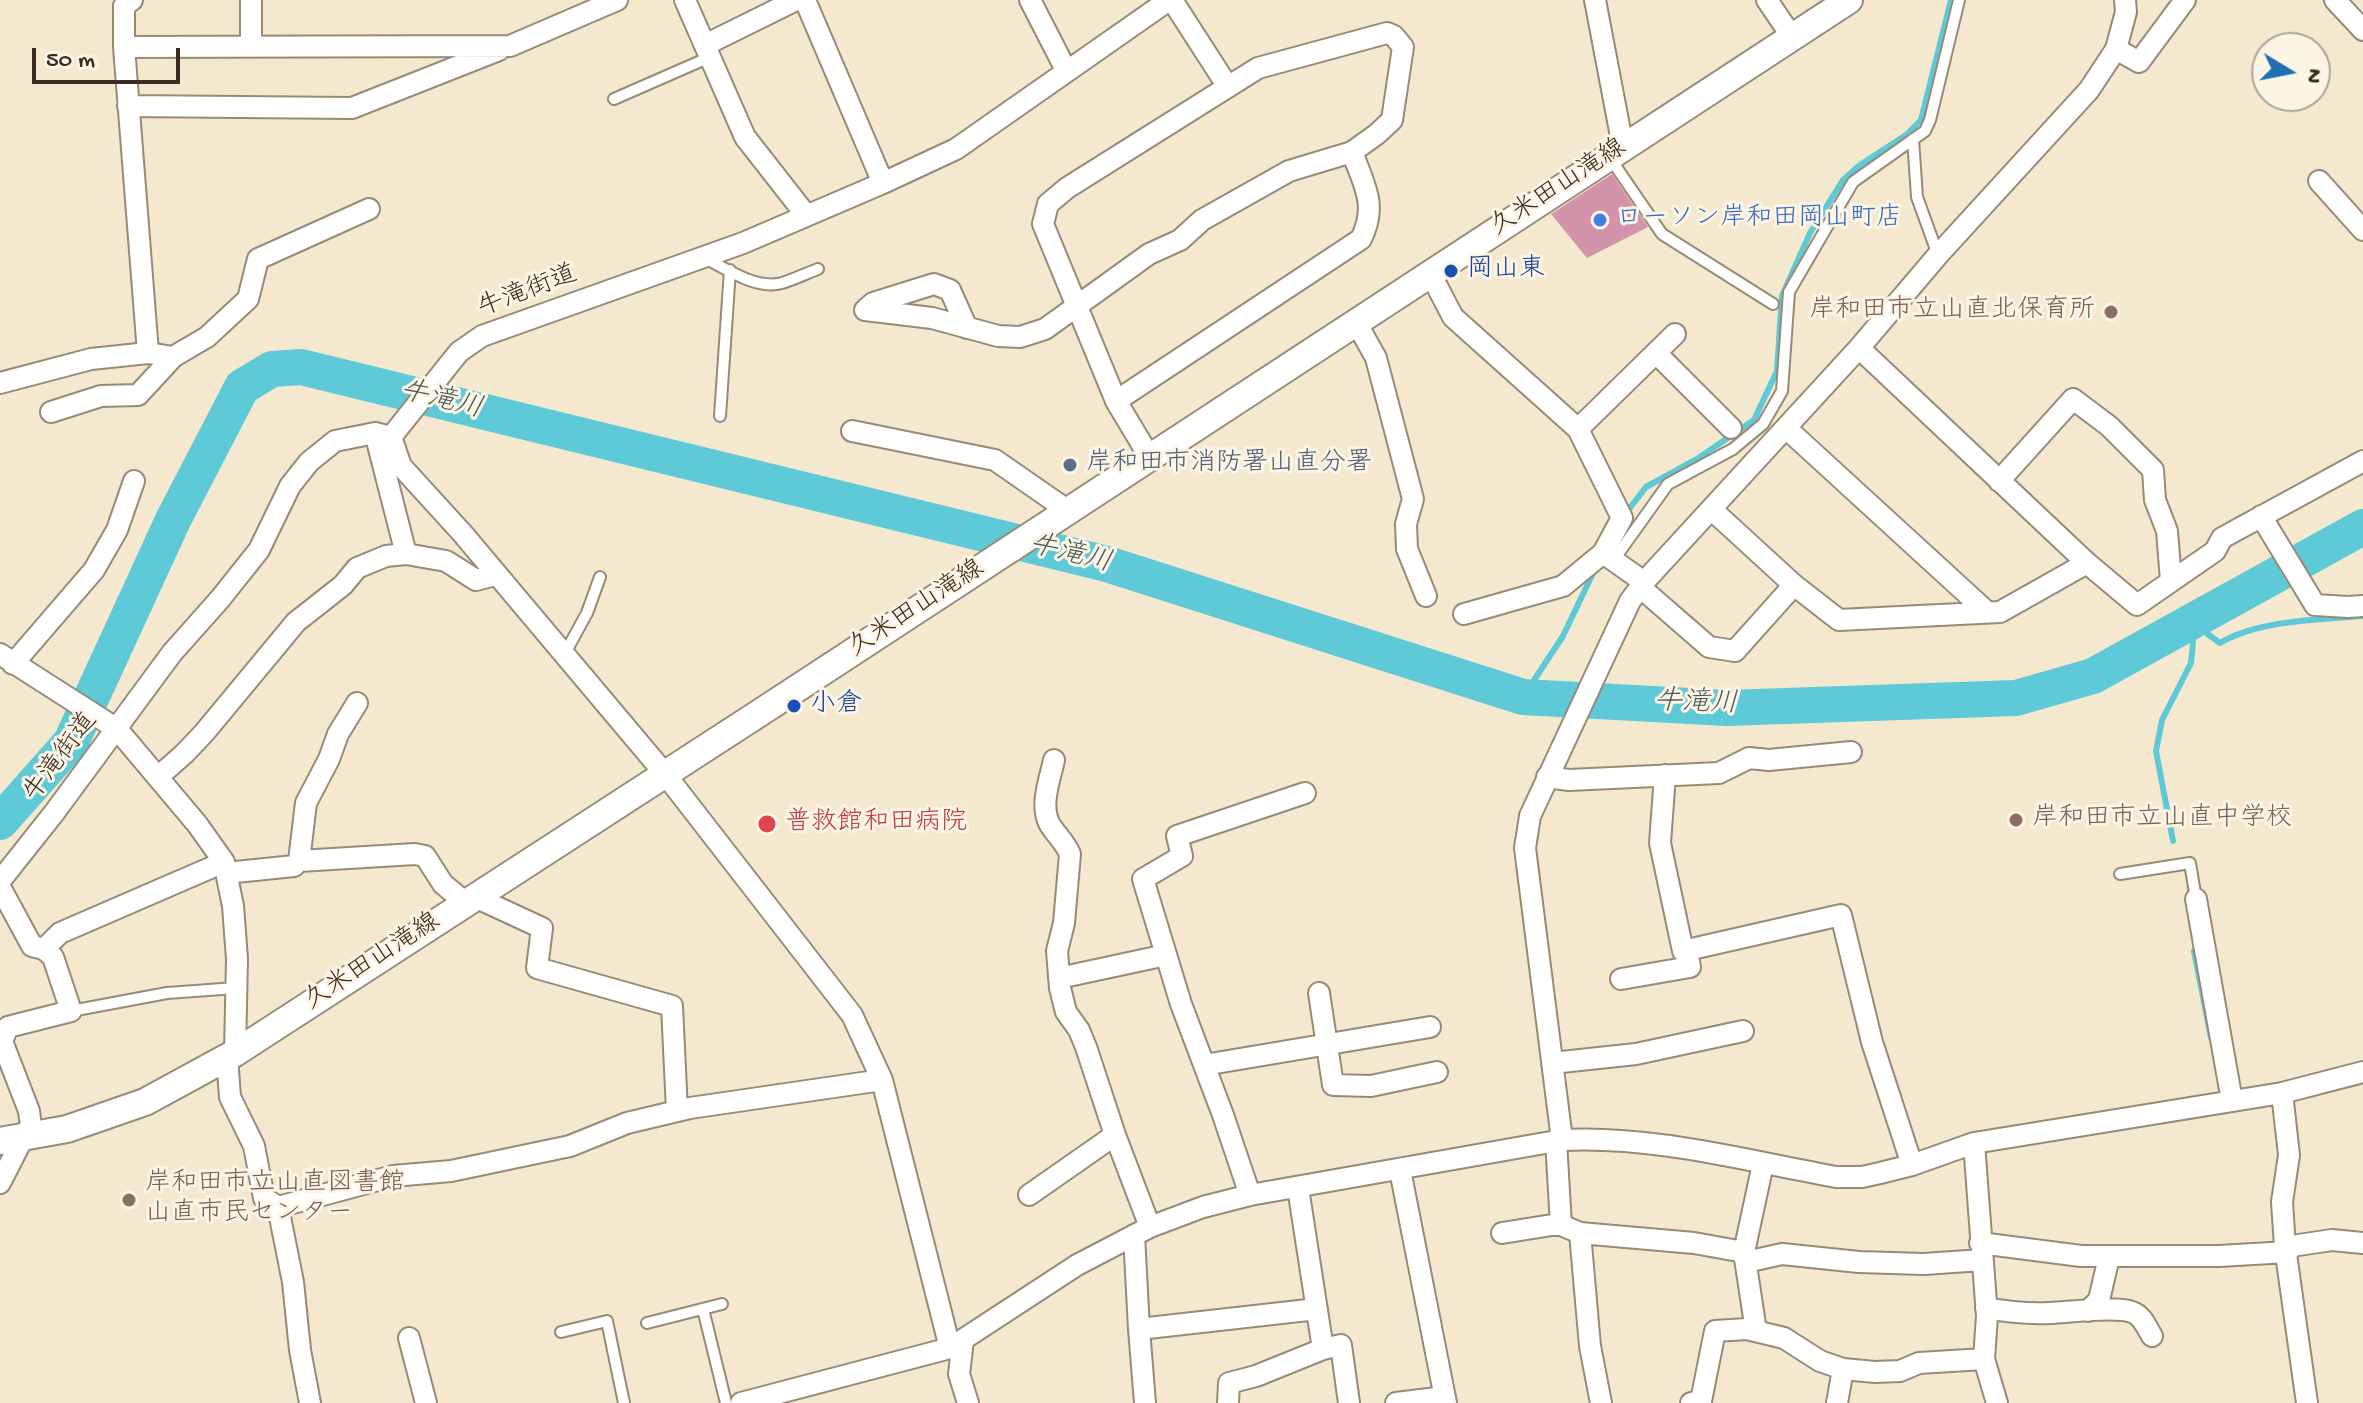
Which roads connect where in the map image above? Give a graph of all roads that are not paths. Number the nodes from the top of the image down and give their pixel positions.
1 (132, 0) edge
2 (251, 0) edge
3 (617, 0) edge
4 (685, 0) edge
5 (796, 0) edge
6 (805, 0) edge
7 (1030, 0) edge
8 (1171, 0) edge
9 (1595, 0) edge
10 (1767, 0) edge
11 (1849, 0) edge
12 (1959, 0) edge
13 (2125, 0) edge
14 (2185, 0) edge
15 (2335, 0) edge
16 (2363, 30) edge
17 (1792, 37) junction
18 (251, 46) junction
19 (510, 46) junction
20 (124, 47) junction
21 (2116, 49) junction
22 (708, 51) junction
23 (1066, 70) junction
24 (1228, 87) junction
25 (614, 99) dead end
26 (128, 106) junction
27 (1913, 139) junction
28 (1352, 152) junction
29 (1616, 152) junction
30 (2319, 181) dead end
31 (883, 183) junction
32 (369, 209) dead end
33 (806, 215) junction
34 (2363, 230) edge
35 (1938, 255) junction
36 (703, 257) junction
37 (818, 269) dead end
38 (730, 270) junction
39 (1430, 273) junction
40 (1773, 304) dead end
41 (1075, 307) junction
42 (1356, 322) junction
43 (967, 328) dead end
44 (1675, 334) dead end
45 (1859, 348) junction
46 (148, 353) junction
47 (1656, 353) junction
48 (173, 357) junction
49 (0, 383) edge
50 (1116, 401) junction
51 (51, 412) dead end
52 (720, 416) dead end
53 (1731, 428) dead end
54 (1786, 428) junction
55 (1578, 429) junction
56 (852, 431) dead end
57 (388, 433) junction
58 (1149, 456) junction
59 (2363, 461) edge
60 (134, 481) dead end
61 (1999, 481) junction
62 (1711, 509) junction
63 (1063, 512) junction
64 (2261, 516) junction
65 (406, 554) junction
66 (1608, 557) junction
67 (2087, 563) junction
68 (495, 575) junction
69 (600, 577) dead end
70 (2171, 581) junction
71 (1642, 585) junction
72 (1794, 585) junction
73 (1426, 596) dead end
74 (2363, 606) edge
75 (1987, 612) junction
76 (1464, 614) dead end
77 (564, 655) junction
78 (7, 659) edge
79 (357, 703) dead end
80 (114, 726) junction
81 (1851, 752) dead end
82 (1054, 760) dead end
83 (665, 774) junction
84 (1665, 775) junction
85 (159, 776) junction
86 (1547, 777) junction
87 (1305, 793) dead end
88 (299, 861) junction
89 (225, 868) junction
90 (2120, 874) dead end
91 (0, 884) edge
92 (2196, 899) joint
93 (470, 900) junction
94 (44, 949) junction
95 (1687, 950) junction
96 (1166, 955) junction
97 (1059, 978) junction
98 (1621, 979) dead end
99 (236, 988) junction
100 (1319, 993) dead end
101 (71, 1011) junction
102 (1430, 1027) dead end
103 (1743, 1031) dead end
104 (1327, 1044) junction
105 (231, 1055) junction
106 (1552, 1063) junction
107 (1204, 1065) junction
108 (1437, 1072) dead end
109 (2363, 1072) edge
110 (882, 1080) junction
111 (2282, 1093) junction
112 (2232, 1101) junction
113 (677, 1111) junction
114 (1115, 1135) junction
115 (19, 1137) edge
116 (1559, 1141) junction
117 (1974, 1143) junction
118 (1763, 1164) junction
119 (1912, 1165) junction
120 (1400, 1170) junction
121 (0, 1183) edge
122 (1298, 1188) junction
123 (1029, 1195) dead end
124 (1250, 1195) junction
125 (278, 1207) junction
126 (1570, 1229) junction
127 (1142, 1231) junction
128 (1502, 1233) dead end
129 (2363, 1243) edge
130 (2286, 1249) junction
131 (1981, 1252) junction
132 (1745, 1257) junction
133 (2109, 1257) junction
134 (722, 1304) dead end
135 (1986, 1308) junction
136 (703, 1309) junction
137 (1317, 1309) junction
138 (2088, 1311) junction
139 (647, 1323) dead end
140 (1139, 1329) junction
141 (1756, 1331) junction
142 (561, 1332) dead end
143 (2152, 1336) dead end
144 (409, 1338) dead end
145 (956, 1344) junction
146 (1323, 1349) junction
147 (1984, 1359) junction
148 (1843, 1369) junction
149 (1445, 1400) edge
150 (310, 1403) edge
151 (426, 1403) edge
152 (624, 1403) edge
153 (726, 1403) edge
154 (741, 1403) edge
155 (968, 1403) edge
156 (1145, 1403) edge
157 (1228, 1403) edge
158 (1349, 1403) edge
159 (1396, 1403) edge
160 (1601, 1403) edge
161 (1691, 1403) edge
162 (1837, 1403) edge
163 (1997, 1403) edge
164 (2307, 1403) edge

1 - 20 street
2 - 18 street
3 - 19 street
4 - 22 street
5 - 22 street
6 - 31 street
7 - 23 street
8 - 23 street, 牛滝街道
8 - 24 street
9 - 29 street
10 - 17 street
11 - 17 street, 久米田山滝線
12 - 27 lane
13 - 21 street
14 - 21 street
15 - 16 street
17 - 29 street, 久米田山滝線
18 - 19 street
18 - 20 street
19 - 26 street
20 - 26 street
21 - 35 street
22 - 25 lane
22 - 33 street
23 - 31 street, 牛滝街道
24 - 28 street
24 - 41 street
26 - 46 street
27 - 35 lane
27 - 66 lane
28 - 41 street
28 - 50 street
29 - 39 street, 久米田山滝線
29 - 40 lane
30 - 34 street
31 - 33 street, 牛滝街道
32 - 48 street
33 - 36 street, 牛滝街道
35 - 45 street
36 - 38 lane
36 - 57 street, 牛滝街道
37 - 38 lane
38 - 52 lane
39 - 42 street, 久米田山滝線
39 - 55 street
41 - 43 street
41 - 50 street
42 - 58 street, 久米田山滝線
42 - 73 street
44 - 47 street
45 - 54 street
45 - 61 street
46 - 48 street
46 - 49 street
47 - 53 street
47 - 55 street
48 - 51 street
50 - 58 street
54 - 62 street
54 - 75 street
55 - 66 street
56 - 63 street
57 - 65 street
57 - 68 street
57 - 80 street, 牛滝街道
58 - 63 street, 久米田山滝線
59 - 64 street
60 - 78 street
61 - 67 street
61 - 70 street
62 - 71 street
62 - 72 street
63 - 83 street, 久米田山滝線
64 - 70 street
64 - 74 street
65 - 68 street
65 - 85 street
66 - 71 street
66 - 76 street
67 - 70 street
67 - 75 street
68 - 77 street
69 - 77 lane
71 - 72 street
71 - 86 street
72 - 75 street
77 - 83 street
78 - 80 street
79 - 88 street
80 - 85 street
80 - 91 street, 牛滝街道
81 - 84 street
82 - 97 street
83 - 93 street, 久米田山滝線
83 - 110 street
84 - 86 street
84 - 95 street
85 - 89 street
86 - 106 street
87 - 96 street
88 - 89 street
88 - 93 street
89 - 94 street
89 - 99 street
90 - 92 lane
91 - 94 street
92 - 112 street
93 - 105 street, 久米田山滝線
93 - 113 street
94 - 101 street
95 - 98 street
95 - 119 street
96 - 97 street
96 - 107 street
97 - 114 street
99 - 101 lane
99 - 105 street
100 - 104 street
101 - 115 street
102 - 104 street
103 - 106 street
104 - 107 street
104 - 108 street
105 - 115 street, 久米田山滝線
105 - 125 street
106 - 116 street
107 - 124 street
109 - 111 street
110 - 113 street
110 - 145 street
111 - 112 street
111 - 130 street
112 - 117 street
113 - 125 street
114 - 123 street
114 - 127 street
115 - 121 street
116 - 118 street
116 - 120 street
116 - 126 street
117 - 119 street
117 - 131 street
118 - 119 street
118 - 132 street
120 - 122 street
120 - 149 street
122 - 124 street
122 - 137 street
124 - 127 street
125 - 150 street
126 - 128 street
126 - 132 street
126 - 160 street
127 - 140 street
127 - 145 street
129 - 130 street
130 - 133 street
130 - 164 street
131 - 132 street
131 - 133 street
131 - 135 street
132 - 141 street
133 - 138 street
134 - 136 lane
135 - 138 street
135 - 147 street
136 - 139 lane
136 - 153 lane
137 - 140 street
137 - 146 street
138 - 143 street
140 - 156 street
141 - 148 street
141 - 161 street
142 - 152 lane
144 - 151 street
145 - 154 street
145 - 155 street
146 - 157 street
146 - 158 street
147 - 148 street
147 - 163 street
148 - 162 street
149 - 159 street

